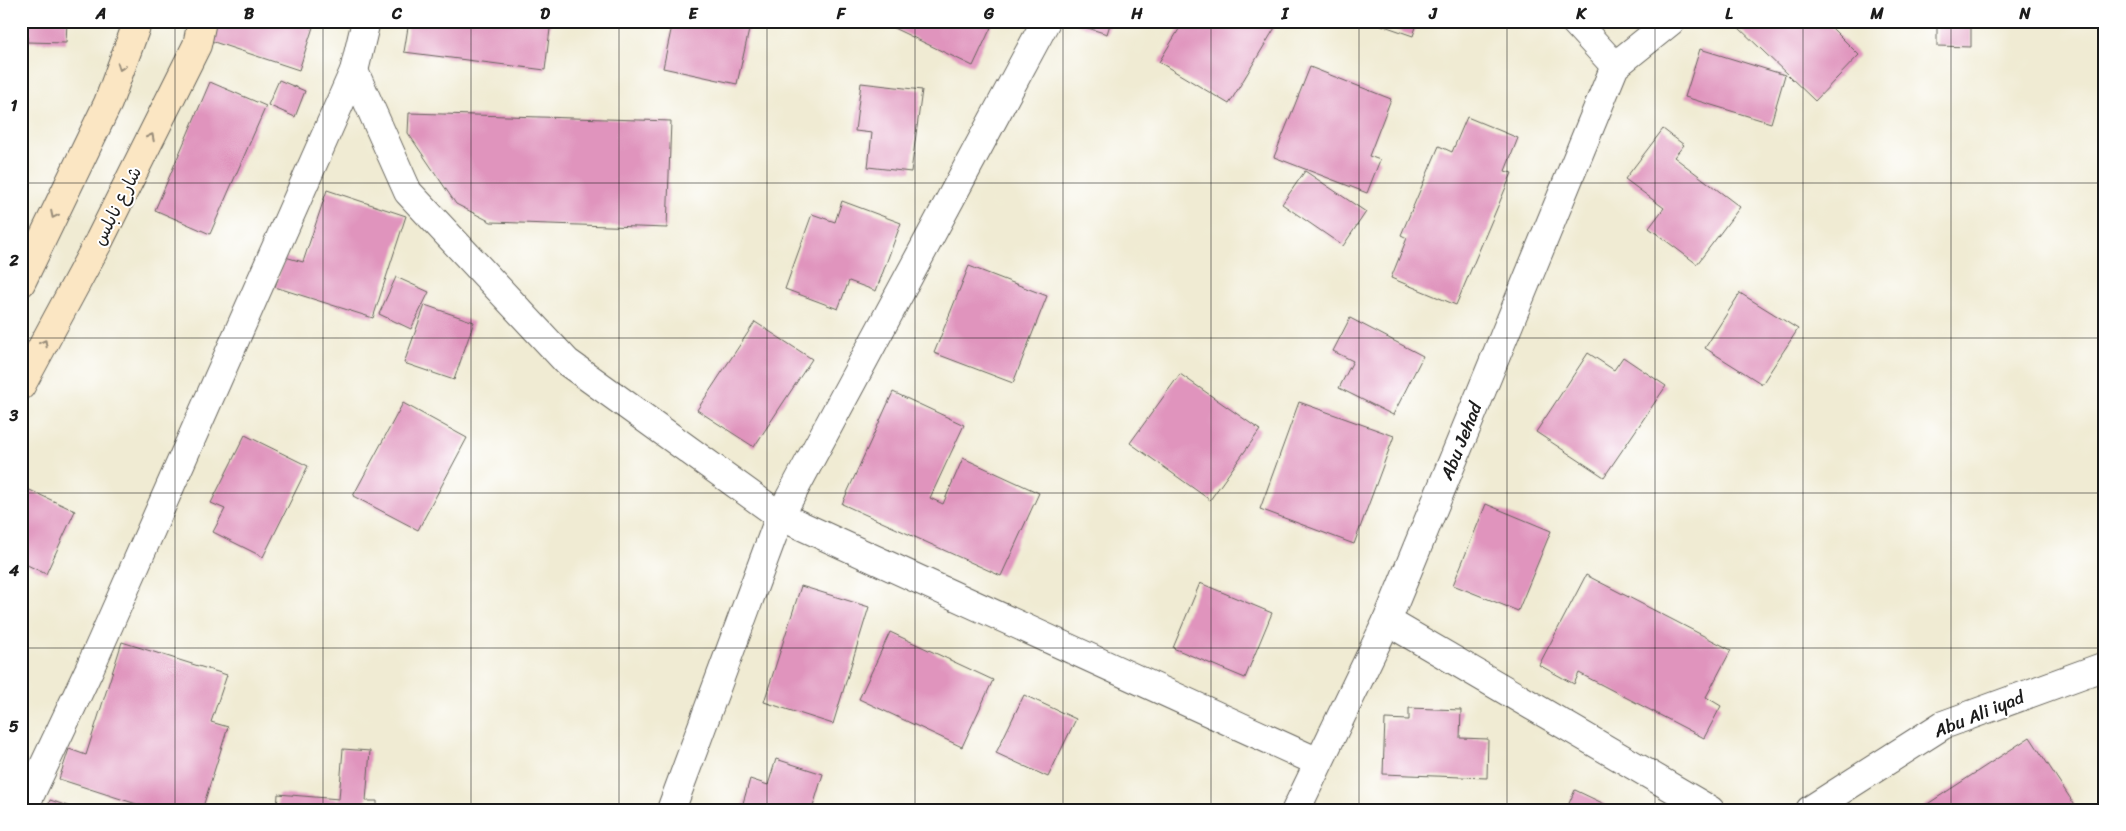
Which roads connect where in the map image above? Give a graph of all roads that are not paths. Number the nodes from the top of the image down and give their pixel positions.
1 (138, 21) edge
2 (202, 21) edge
3 (366, 21) edge
4 (1046, 21) edge
5 (1574, 21) edge
6 (1670, 21) edge
7 (1615, 66) junction
8 (354, 71) junction
9 (21, 283) edge
10 (21, 386) edge
11 (780, 516) junction
12 (1387, 621) junction
13 (2105, 666) edge
14 (1318, 762) junction
15 (23, 810) edge
16 (670, 810) edge
17 (1296, 810) edge
18 (1710, 810) edge
19 (1810, 810) edge

1 -> 9 main road
10 -> 2 main road, شارع نابلس
3 - 8 street
4 - 11 street
5 - 7 street
6 - 7 street
7 - 12 street, Abu Jehad
8 - 11 street
8 - 15 street
11 - 14 street
11 - 16 street
12 - 14 street, Abu Jehad
12 - 18 street
13 - 19 street, Abu Ali iyad
14 - 17 street, Abu Jehad

